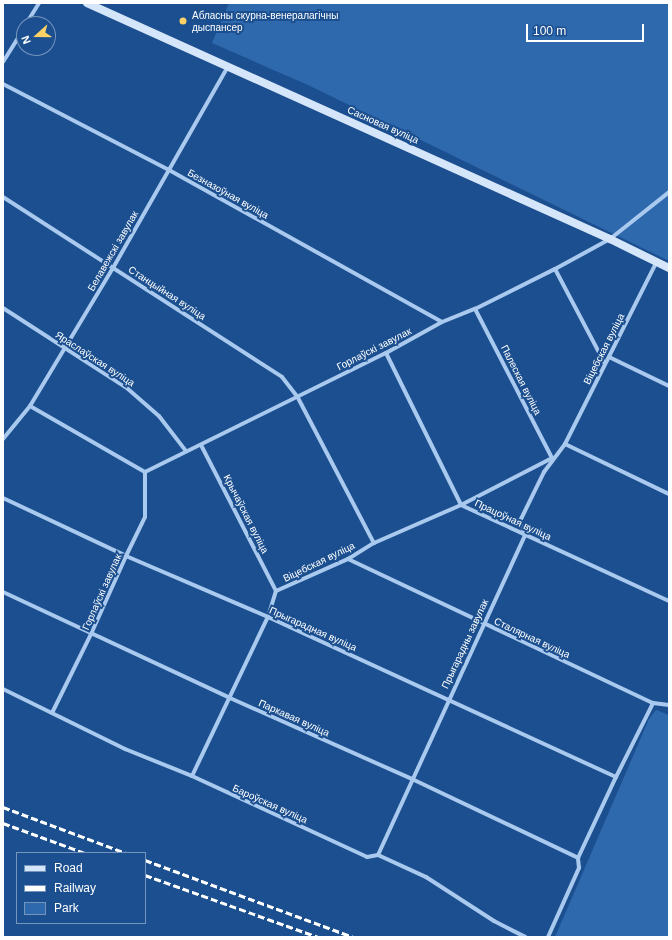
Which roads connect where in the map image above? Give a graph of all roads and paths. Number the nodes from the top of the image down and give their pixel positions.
1 (39, 3) edge
2 (87, 3) edge
3 (31, 16) edge
4 (16, 41) edge
5 (3, 62) edge
6 (228, 66) junction
7 (3, 84) edge
8 (169, 170) junction
9 (669, 192) edge
10 (3, 197) edge
11 (610, 239) junction
12 (657, 261) junction
13 (113, 268) junction
14 (669, 268) edge
15 (555, 269) junction
16 (3, 308) edge
17 (475, 309) junction
18 (442, 322) junction
19 (64, 348) junction
20 (386, 353) junction
21 (609, 357) junction
22 (605, 364) junction
23 (669, 386) edge
24 (297, 396) junction
25 (30, 406) junction
26 (3, 439) edge
27 (565, 444) junction
28 (201, 445) junction
29 (186, 451) junction
30 (552, 458) junction
31 (145, 472) junction
32 (669, 494) edge
33 (3, 498) edge
34 (461, 505) junction
35 (525, 535) junction
36 (374, 543) junction
37 (126, 556) junction
38 (348, 558) junction
39 (276, 591) junction
40 (3, 592) edge
41 (669, 601) edge
42 (268, 617) junction
43 (483, 624) junction
44 (92, 634) junction
45 (3, 689) edge
46 (230, 698) junction
47 (448, 699) junction
48 (653, 704) junction
49 (669, 705) edge
50 (52, 713) junction
51 (192, 776) junction
52 (616, 777) junction
53 (412, 779) junction
54 (378, 855) junction
55 (578, 858) junction
56 (525, 937) edge
57 (548, 937) edge

1 - 3 street
2 - 6 main road, Сасновая вуліца
4 - 5 street
6 - 8 street, Белавежскі завулак
6 - 11 main road, Сасновая вуліца
7 - 8 street, Безназоўная вуліца
8 - 13 street, Белавежскі завулак
8 - 18 street, Безназоўная вуліца
9 - 11 street, Горлаўскі завулак
10 - 13 street, Станцыйная вуліца
11 - 12 main road, Сасновая вуліца
11 - 15 street, Горлаўскі завулак
12 - 14 main road, Сасновая вуліца
12 - 21 street, Віцебская вуліца
13 - 19 street, Белавежскі завулак
13 - 24 street, Станцыйная вуліца
15 - 17 street, Горлаўскі завулак
15 - 22 street
16 - 19 street, Яраслаўская вуліца
17 - 18 street, Горлаўскі завулак
17 - 30 street, Палеская вуліца
18 - 20 street, Горлаўскі завулак
19 - 25 street, Белавежскі завулак
19 - 29 street, Яраслаўская вуліца
20 - 24 street, Горлаўскі завулак
20 - 34 street, Працоўная вуліца
21 - 22 street, Віцебская вуліца
21 - 23 street
22 - 27 street, Віцебская вуліца
24 - 28 street, Горлаўскі завулак
24 - 36 street
25 - 26 street, Белавежскі завулак
25 - 31 street
27 - 30 street
27 - 32 street
28 - 29 street, Горлаўскі завулак
28 - 39 street, Крычаўская вуліца
29 - 31 street, Горлаўскі завулак
30 - 34 street, Віцебская вуліца
30 - 35 street
31 - 37 street, Горлаўскі завулак
33 - 37 street, Прыгарадная вуліца
34 - 35 street, Працоўная вуліца
34 - 36 street, Віцебская вуліца
35 - 41 street, Працоўная вуліца
35 - 43 street, Прыгарадны завулак
36 - 38 street, Віцебская вуліца
37 - 42 street, Прыгарадная вуліца
37 - 44 street, Горлаўскі завулак
38 - 39 street, Віцебская вуліца
38 - 43 street, Сталярная вуліца
39 - 42 street, Віцебская вуліца
40 - 44 street, Паркавая вуліца
42 - 46 street, Віцебская вуліца
42 - 47 street, Прыгарадная вуліца
43 - 47 street, Прыгарадны завулак
43 - 48 street, Сталярная вуліца
44 - 46 street, Паркавая вуліца
44 - 50 street, Горлаўскі завулак
45 - 50 street, Бароўская вуліца
46 - 51 street, Віцебская вуліца
46 - 53 street, Паркавая вуліца
47 - 52 street, Прыгарадная вуліца
47 - 53 street, Прыгарадны завулак
48 - 49 street, Сталярная вуліца
48 - 52 street
50 - 51 street, Бароўская вуліца
51 - 54 street, Бароўская вуліца
52 - 55 street
53 - 54 street, Прыгарадны завулак
53 - 55 street, Паркавая вуліца
54 - 56 street, Бароўская вуліца
55 - 57 street

